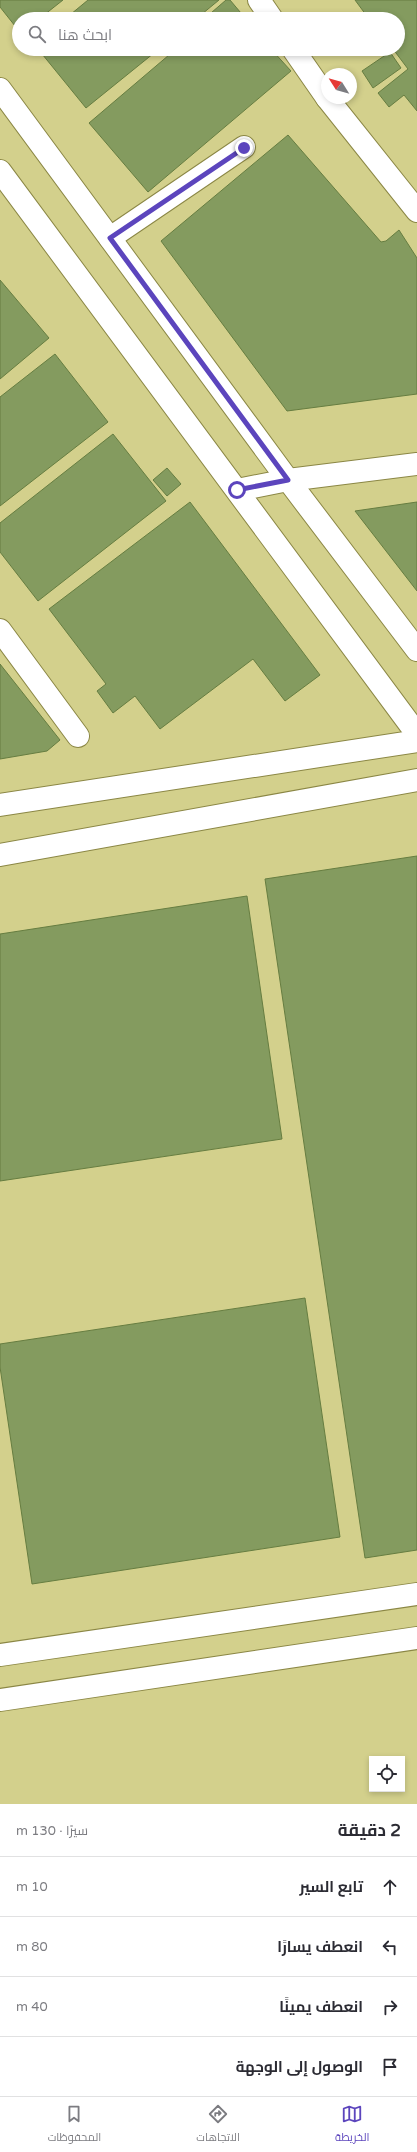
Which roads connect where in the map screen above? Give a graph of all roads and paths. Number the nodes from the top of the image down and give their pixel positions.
1 (259, 0) edge
2 (267, 12) edge
3 (298, 56) edge
4 (0, 89) edge
5 (321, 89) edge
6 (332, 104) edge
7 (244, 148) dead end
8 (0, 171) edge
9 (417, 211) edge
10 (110, 238) junction
11 (417, 464) edge
12 (288, 480) junction
13 (237, 490) junction
14 (0, 630) edge
15 (417, 650) edge
16 (417, 734) edge
17 (78, 736) dead end
18 (417, 741) edge
19 (417, 780) edge
20 (0, 805) edge
21 (0, 855) edge
22 (417, 1594) edge
23 (417, 1638) edge
24 (0, 1655) edge
25 (0, 1700) edge

1 - 2 street
3 - 5 street
4 - 10 street
6 - 9 street
7 - 10 street
8 - 13 street
10 - 12 street
11 - 12 street
12 - 13 street
12 - 15 street
13 - 16 street
14 - 17 street
18 - 20 street
19 - 21 street
22 - 24 street
23 - 25 street

